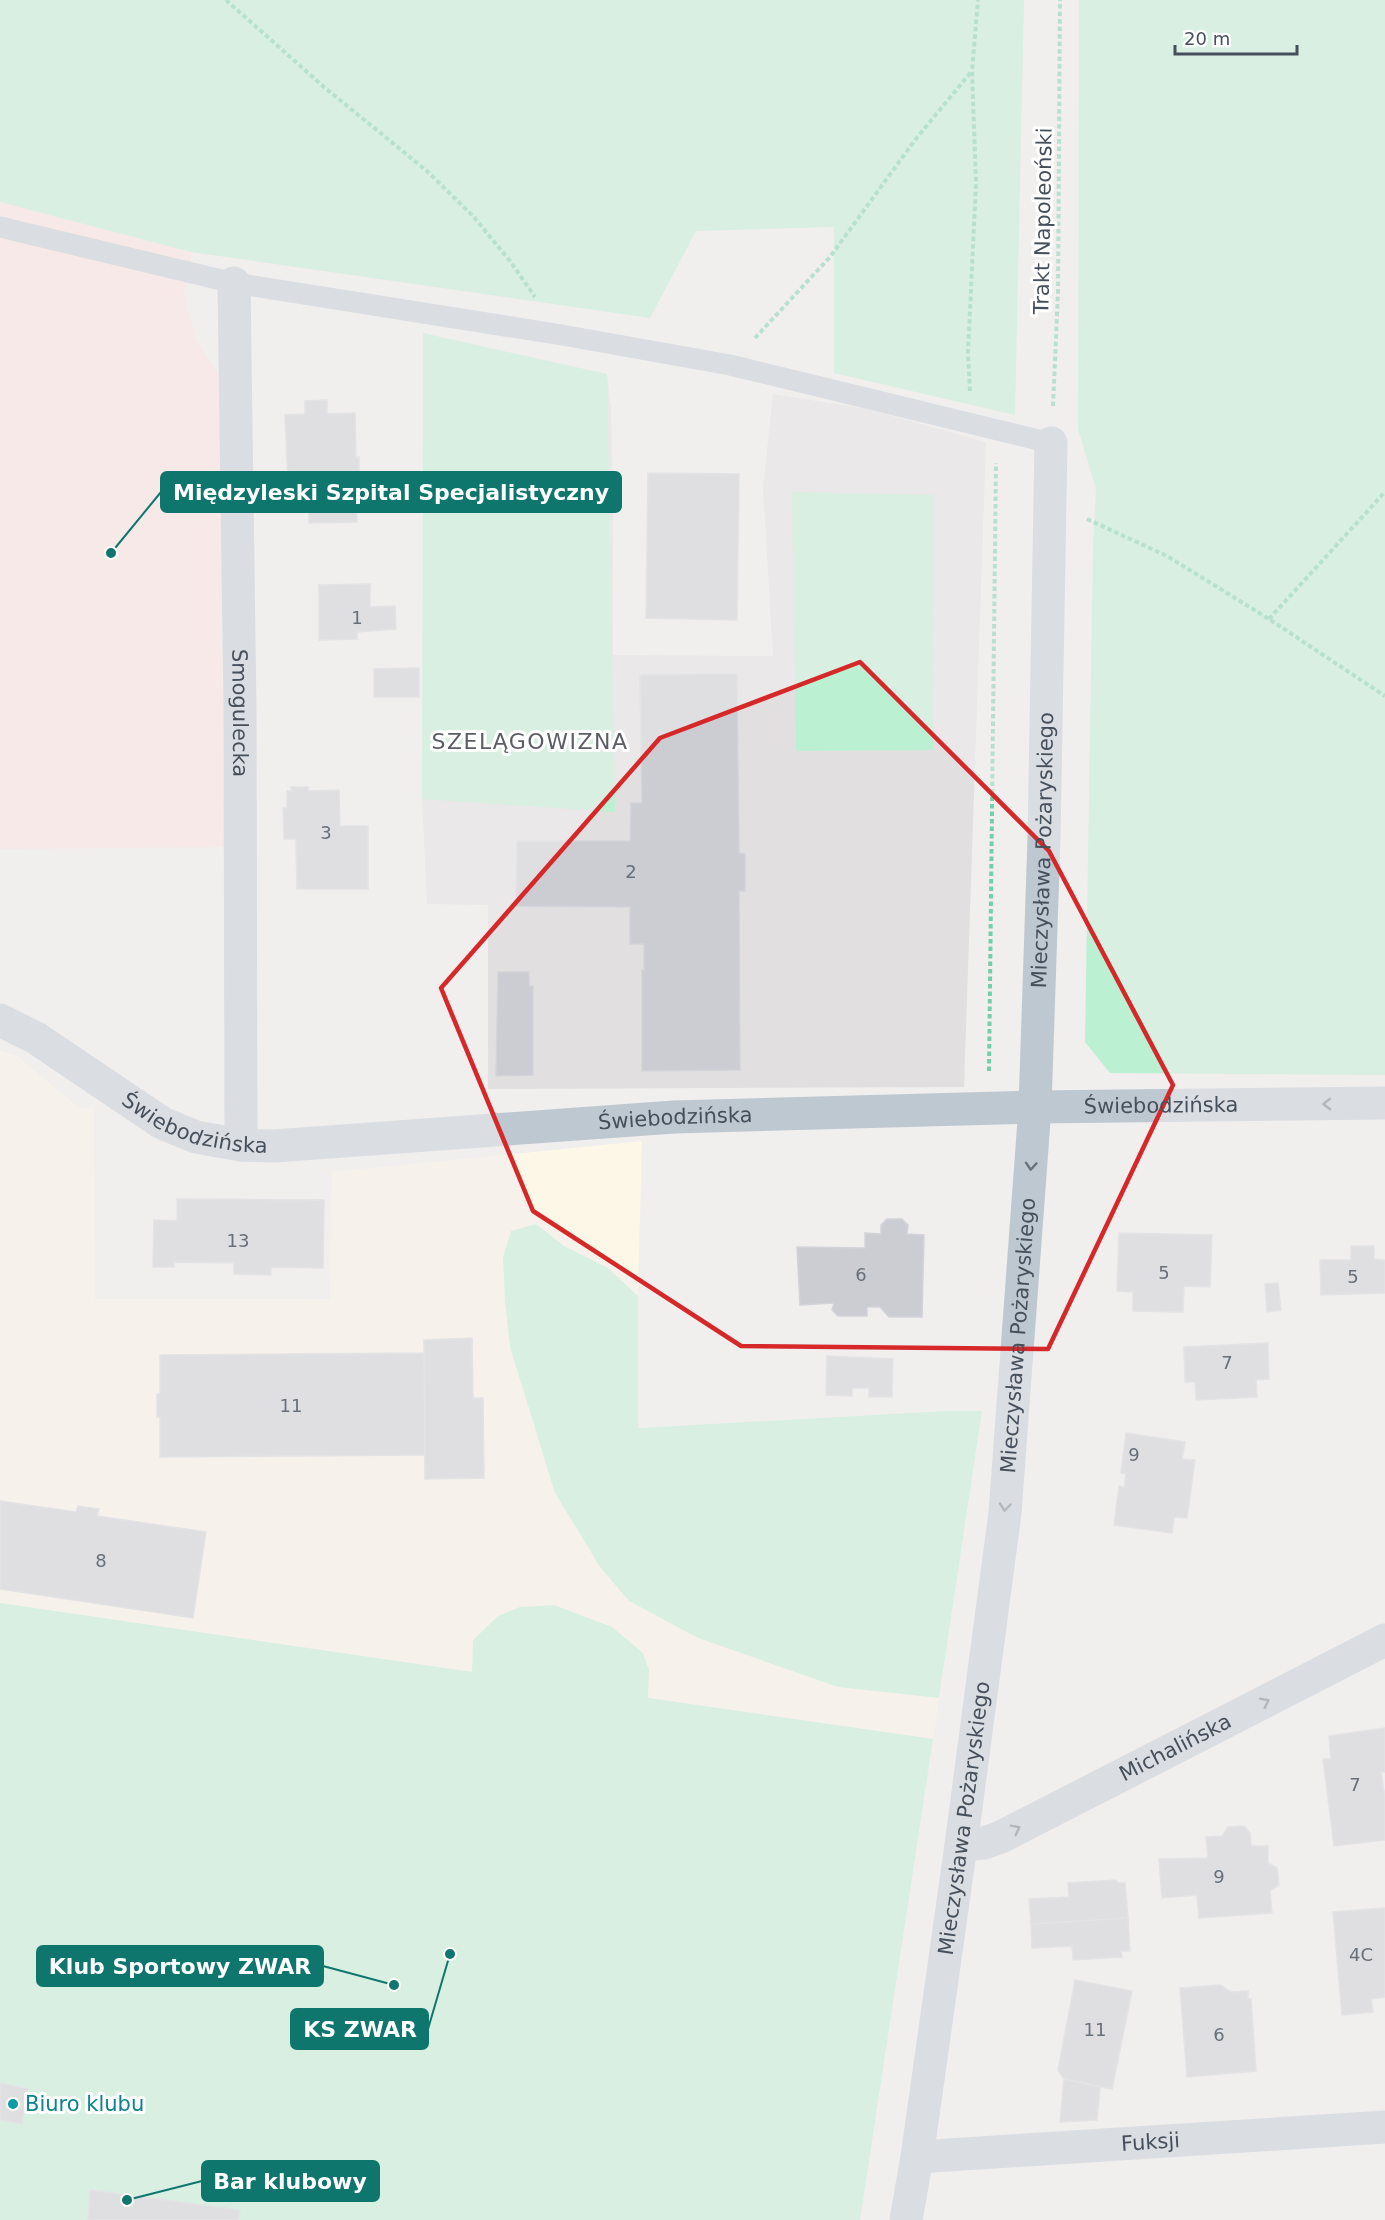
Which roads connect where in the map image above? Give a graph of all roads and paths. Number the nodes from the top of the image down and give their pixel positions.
1 (226, 0) edge
2 (978, 0) edge
3 (1060, 0) edge
4 (972, 71) junction
5 (0, 227) edge
6 (234, 283) junction
7 (562, 334) junction
8 (730, 365) junction
9 (972, 424) junction
10 (996, 429) junction
11 (1051, 443) junction
12 (1385, 492) edge
13 (1049, 501) junction
14 (1269, 619) junction
15 (1385, 696) edge
16 (0, 1020) edge
17 (1385, 1103) edge
18 (1035, 1107) junction
19 (988, 1109) junction
20 (241, 1145) junction
21 (1385, 1640) edge
22 (961, 1845) junction
23 (1385, 2127) edge
24 (917, 2157) junction
25 (906, 2220) edge

1 - 7 path
2 - 4 path
3 - 11 path, Trakt Napoleoński
4 - 8 path
4 - 9 path
5 - 6 lane
6 - 7 lane
6 - 20 street, Smogulecka
7 - 8 lane
8 - 9 lane
9 - 10 lane
10 - 11 lane
10 - 19 path
11 - 13 street, Mieczysława Pożaryskiego
12 - 14 path
13 - 14 path
13 - 18 street, Mieczysława Pożaryskiego
14 - 15 path
16 - 20 street, Świebodzińska
17 -> 18 street, Świebodzińska
18 - 19 street, Świebodzińska
18 -> 22 street, Mieczysława Pożaryskiego
19 - 20 street, Świebodzińska
22 -> 21 street, Michalińska
22 - 24 street, Mieczysława Pożaryskiego
23 - 24 street, Fuksji
24 - 25 street, Mieczysława Pożaryskiego

